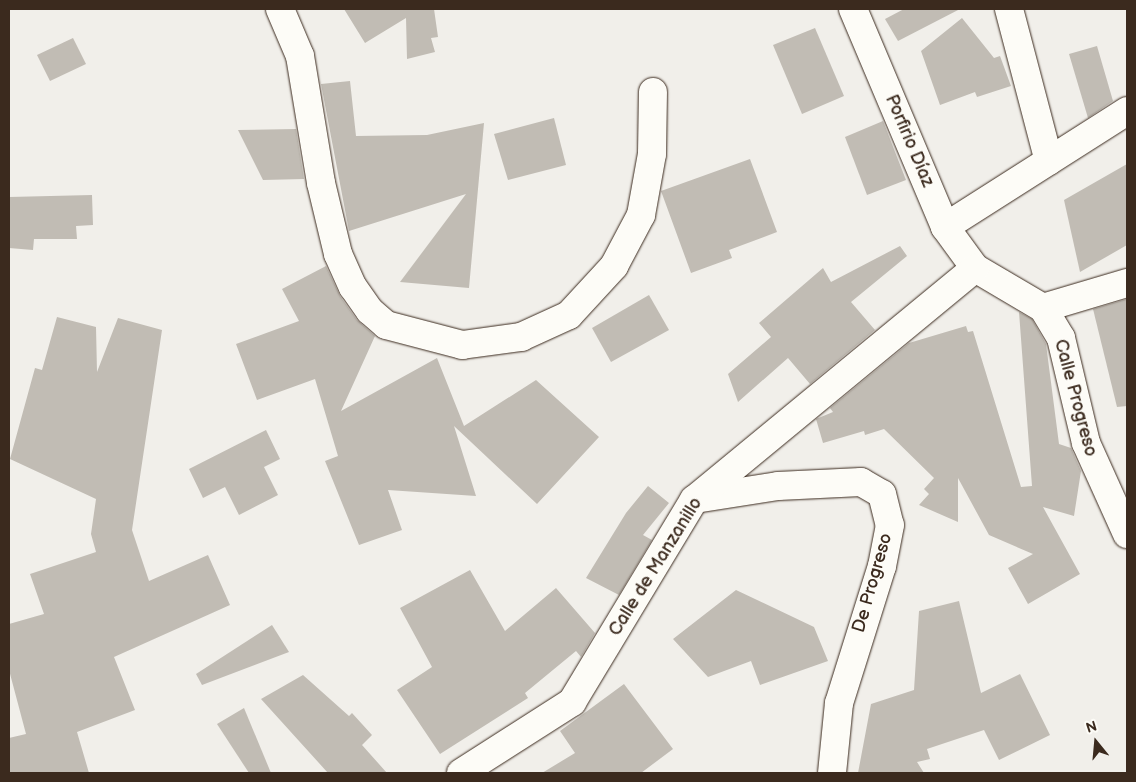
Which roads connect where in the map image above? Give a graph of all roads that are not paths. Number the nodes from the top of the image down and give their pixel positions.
1 (280, 9) edge
2 (853, 9) edge
3 (1009, 9) edge
4 (653, 92) dead end
5 (1127, 111) edge
6 (1049, 161) junction
7 (945, 226) junction
8 (975, 268) junction
9 (1127, 283) edge
10 (1043, 308) junction
11 (694, 500) junction
12 (1120, 506) edge
13 (1127, 534) edge
14 (461, 773) edge
15 (832, 773) edge

1 - 4 street
2 - 7 street, Porfirio Díaz
3 - 6 street
5 - 6 street
6 - 7 street
7 - 8 street, Porfirio Díaz
8 - 10 street, Calle Progreso
8 - 11 street, Calle de Manzanillo
9 - 10 street
10 - 12 street, Calle Progreso
11 - 14 street, Calle de Manzanillo
11 - 15 street, De Progreso
12 - 13 street, Calle Progreso

